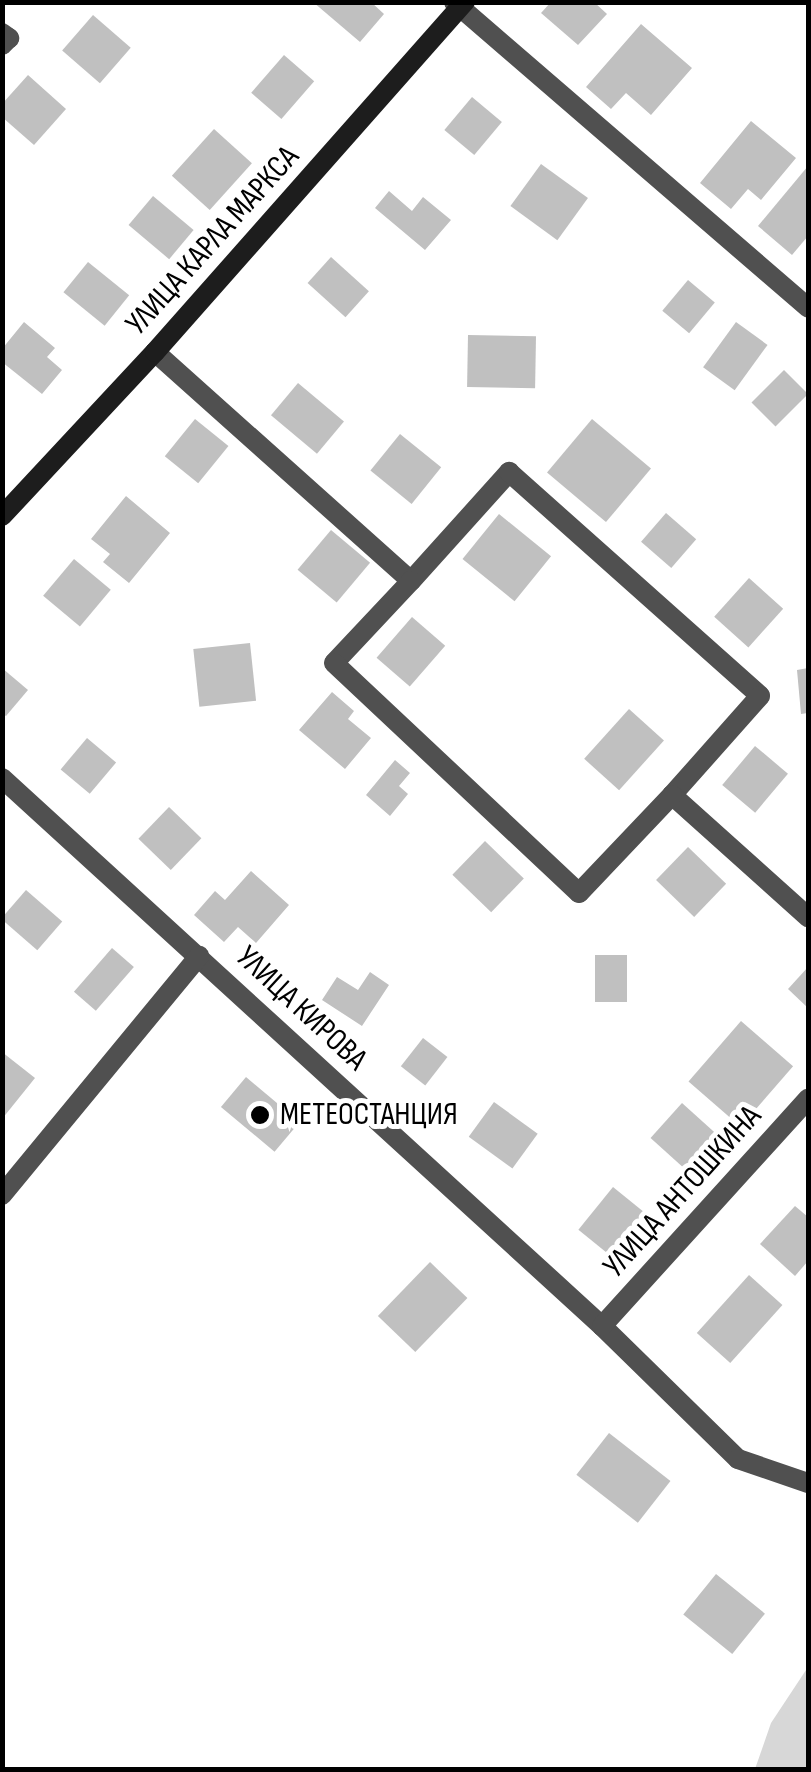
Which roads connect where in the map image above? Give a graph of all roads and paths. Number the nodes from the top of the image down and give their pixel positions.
1 (459, 4) edge
2 (2, 33) edge
3 (2, 46) edge
4 (808, 308) edge
5 (156, 352) junction
6 (2, 516) edge
7 (411, 581) junction
8 (2, 778) edge
9 (672, 795) junction
10 (808, 917) edge
11 (199, 956) junction
12 (808, 1098) edge
13 (2, 1195) edge
14 (602, 1326) junction
15 (808, 1483) edge

1 - 4 street
1 - 5 street, УЛИЦА КАРЛА МАРКСА
2 - 3 street
5 - 6 street, УЛИЦА КАРЛА МАРКСА
5 - 7 street
7 - 9 street
7 - 9 street
8 - 11 street, УЛИЦА КИРОВА
9 - 10 street
11 - 13 street
11 - 14 street, УЛИЦА КИРОВА
12 - 14 street, УЛИЦА АНТОШКИНА
14 - 15 street, УЛИЦА КИРОВА

